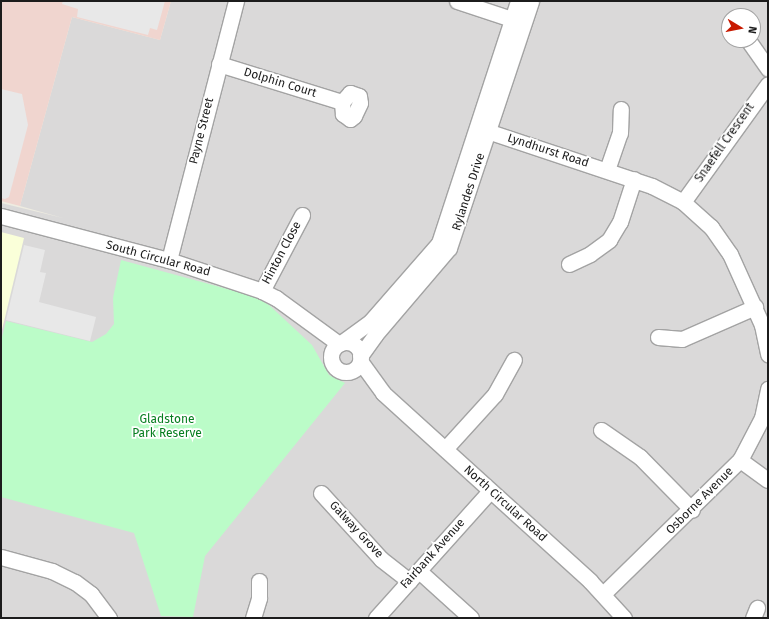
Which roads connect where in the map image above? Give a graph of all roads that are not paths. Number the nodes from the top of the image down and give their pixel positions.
1 (236, 1) edge
2 (457, 1) edge
3 (518, 1) edge
4 (531, 1) edge
5 (518, 21) junction
6 (754, 48) edge
7 (219, 64) junction
8 (768, 69) edge
9 (768, 84) edge
10 (342, 102) dead end
11 (621, 109) dead end
12 (483, 130) junction
13 (607, 170) junction
14 (634, 179) junction
15 (683, 202) junction
16 (302, 215) dead end
17 (1, 216) edge
18 (169, 260) junction
19 (568, 264) dead end
20 (421, 274) junction
21 (262, 291) junction
22 (755, 307) junction
23 (658, 337) dead end
24 (337, 347) junction
25 (768, 354) edge
26 (360, 359) junction
27 (514, 360) dead end
28 (346, 372) junction
29 (768, 389) edge
30 (383, 393) junction
31 (601, 430) dead end
32 (445, 449) junction
33 (740, 460) junction
34 (768, 480) edge
35 (490, 491) junction
36 (321, 493) dead end
37 (692, 510) junction
38 (1, 557) edge
39 (414, 576) junction
40 (260, 581) dead end
41 (603, 594) junction
42 (109, 618) edge
43 (254, 618) edge
44 (376, 618) edge
45 (471, 618) edge
46 (624, 618) edge

1 - 7 street, Payne Street
2 - 5 street
3 - 5 street, Rylandes Drive
4 - 5 street, Rylandes Drive
5 - 12 street, Rylandes Drive
6 - 8 street
7 - 10 street, Dolphin Court
7 - 18 street, Payne Street
9 - 15 street, Snaefell Crescent
11 - 13 street
12 - 13 street, Lyndhurst Road
12 - 20 street, Rylandes Drive
13 - 14 street
14 - 15 street
14 - 19 street
15 - 22 street
16 - 21 street, Hinton Close
17 - 18 street, South Circular Road
18 - 21 street, South Circular Road
20 - 24 street, Rylandes Drive
20 - 26 street, Rylandes Drive
21 - 24 street, South Circular Road
22 - 23 street
22 - 25 street
24 - 26 street
24 - 28 street
26 - 28 street
26 - 30 street, North Circular Road
27 - 32 street
28 - 30 street, North Circular Road
29 - 33 street, Osborne Avenue
30 - 32 street, North Circular Road
31 - 37 street
32 - 35 street, North Circular Road
33 - 34 street
33 - 37 street, Osborne Avenue
35 - 39 street, Fairbank Avenue
35 - 41 street, North Circular Road
36 - 39 street, Galway Grove
37 - 41 street, Osborne Avenue
38 - 42 street
39 - 44 street, Fairbank Avenue
39 - 45 street, Galway Grove
40 - 43 street
41 - 46 street, North Circular Road

